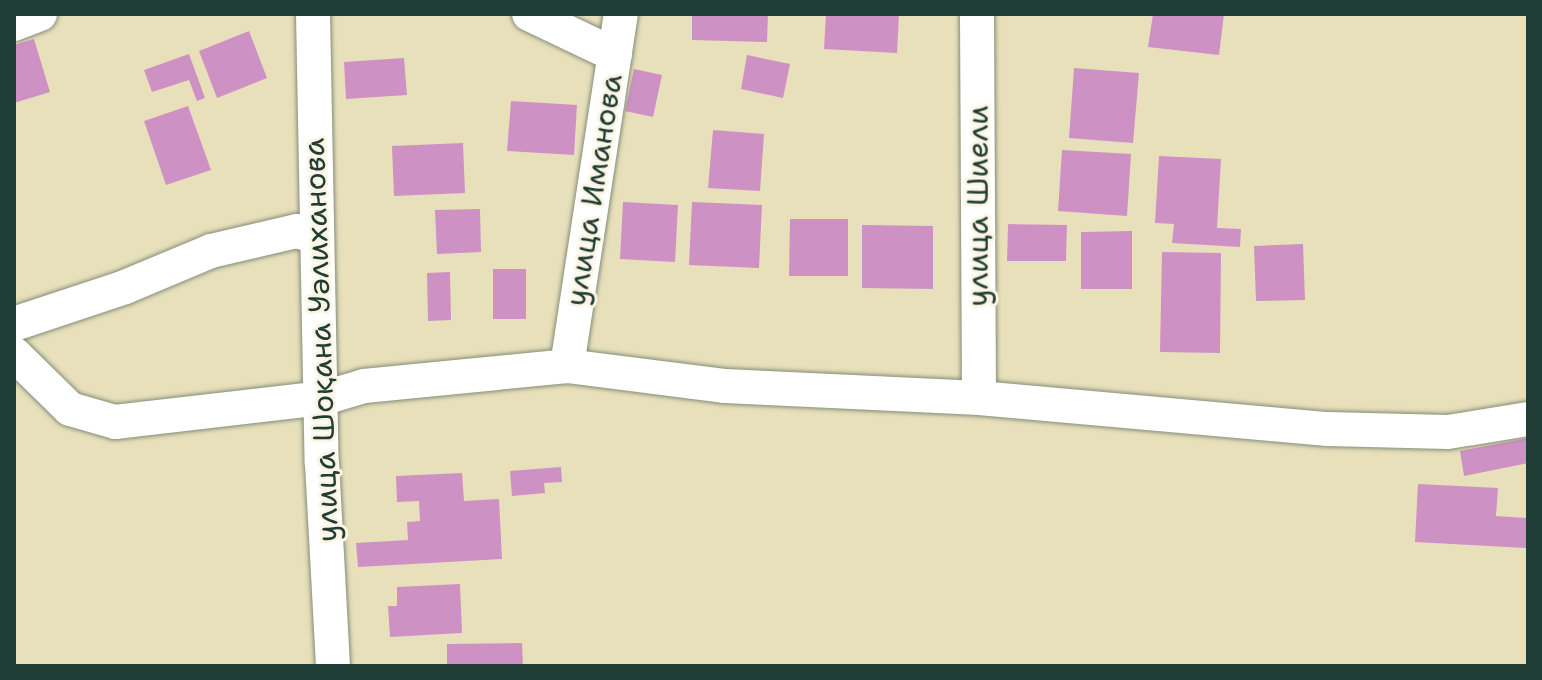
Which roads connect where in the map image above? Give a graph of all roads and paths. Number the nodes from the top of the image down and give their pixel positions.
1 (40, 14) edge
2 (313, 14) edge
3 (529, 14) edge
4 (621, 14) edge
5 (977, 14) edge
6 (14, 24) edge
7 (615, 55) junction
8 (317, 237) junction
9 (14, 324) edge
10 (14, 354) edge
11 (567, 366) junction
12 (324, 398) junction
13 (979, 398) junction
14 (1528, 419) edge
15 (333, 666) edge

1 - 6 street
2 - 8 street, улица Шоқана Уәлиханова
3 - 7 street
4 - 7 street, улица Иманова
5 - 13 street, улица Шиели
7 - 11 street, улица Иманова
8 - 9 street
8 - 12 street, улица Шоқана Уәлиханова
10 - 12 street
11 - 12 street
11 - 13 street
12 - 15 street, улица Шоқана Уәлиханова
13 - 14 street

